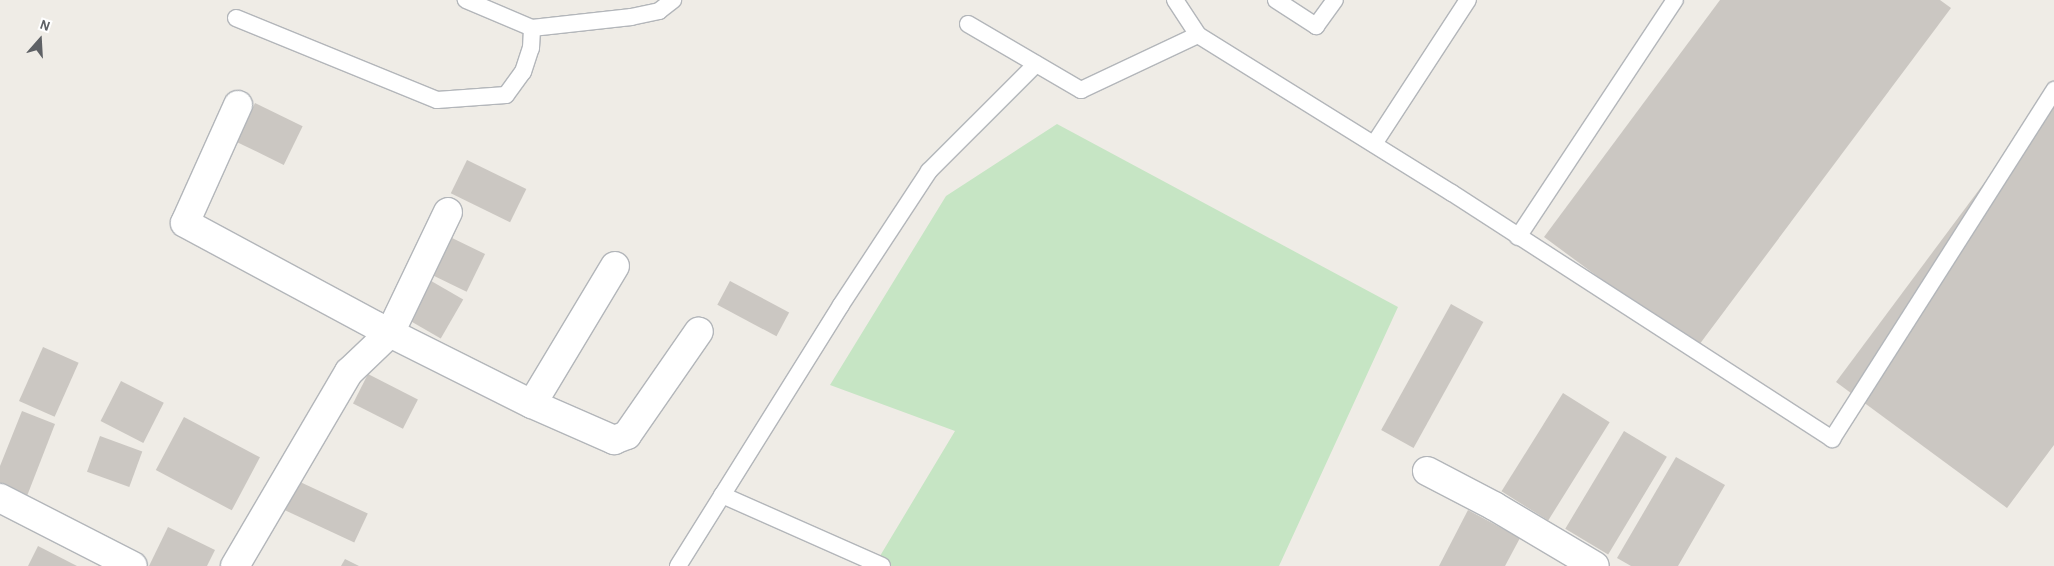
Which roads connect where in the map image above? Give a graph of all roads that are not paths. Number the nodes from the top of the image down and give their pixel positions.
1 (466, 0) edge
2 (673, 0) edge
3 (1175, 0) edge
4 (1276, 0) edge
5 (1335, 0) edge
6 (1468, 0) edge
7 (1675, 0) edge
8 (236, 18) dead end
9 (968, 24) dead end
10 (532, 28) junction
11 (1198, 35) junction
12 (1036, 64) junction
13 (2054, 90) edge
14 (238, 105) dead end
15 (1374, 144) junction
16 (448, 212) dead end
17 (1518, 237) junction
18 (615, 266) dead end
19 (699, 330) dead end
20 (390, 333) junction
21 (532, 404) junction
22 (1427, 471) dead end
23 (722, 494) junction
24 (0, 498) edge
25 (133, 566) edge
26 (235, 566) edge
27 (678, 566) edge
28 (882, 566) edge
29 (1595, 566) edge

1 - 10 lane
2 - 10 lane
3 - 11 lane
4 - 5 lane
6 - 15 lane
7 - 17 lane
8 - 10 lane
9 - 12 lane
11 - 12 lane
11 - 15 lane
12 - 23 lane
13 - 17 lane
14 - 20 street
15 - 17 lane
16 - 20 street
18 - 21 street
19 - 21 street
20 - 21 street
20 - 26 street
22 - 29 street
23 - 27 lane
23 - 28 lane
24 - 25 street

